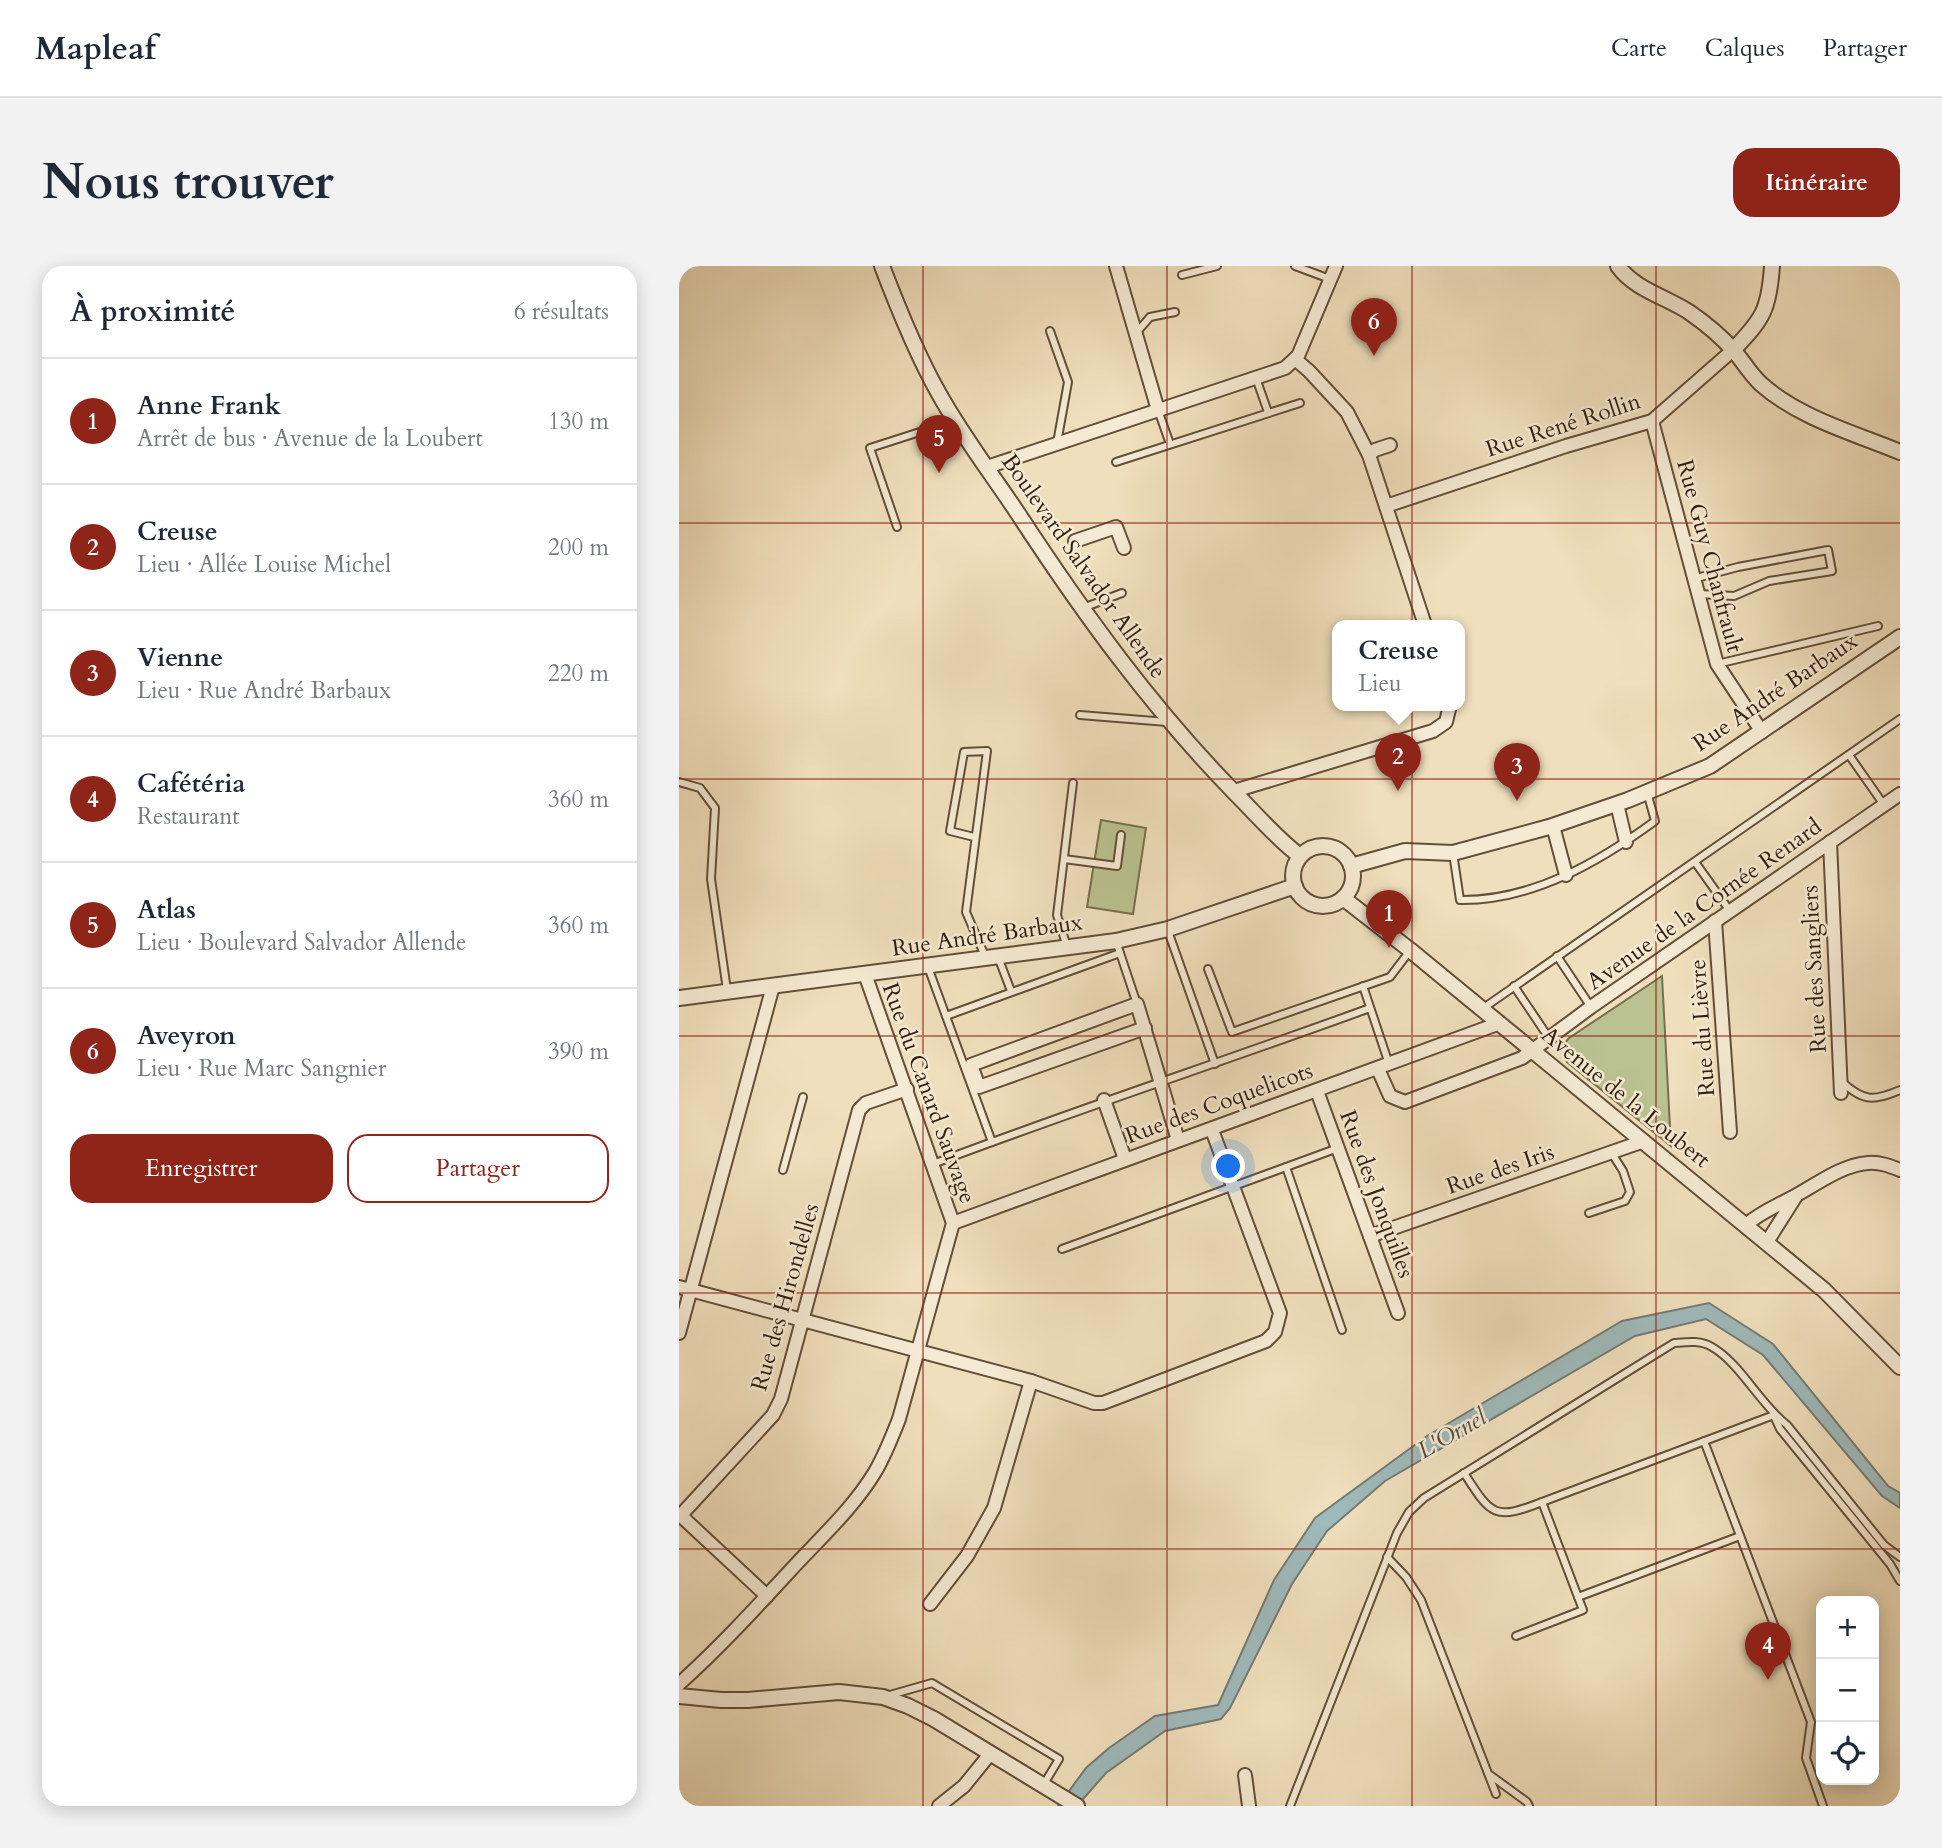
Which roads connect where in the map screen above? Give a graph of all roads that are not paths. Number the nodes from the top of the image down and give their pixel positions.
1 (882, 266) edge
2 (1116, 266) edge
3 (1217, 266) edge
4 (1295, 266) edge
5 (1336, 266) edge
6 (1618, 266) edge
7 (1772, 266) edge
8 (1182, 275) dead end
9 (1331, 279) junction
10 (1175, 312) dead end
11 (1050, 331) dead end
12 (1135, 333) junction
13 (1733, 350) junction
14 (1295, 359) junction
15 (1257, 378) junction
16 (1300, 403) dead end
17 (1158, 410) junction
18 (1268, 412) junction
19 (956, 421) junction
20 (1652, 421) junction
21 (1057, 443) junction
22 (1170, 444) junction
23 (1390, 445) dead end
24 (1900, 452) edge
25 (1369, 455) junction
26 (1116, 462) dead end
27 (987, 467) junction
28 (1385, 506) junction
29 (897, 527) dead end
30 (1075, 541) dead end
31 (1124, 548) dead end
32 (1693, 579) junction
33 (1122, 593) dead end
34 (1697, 594) junction
35 (1081, 608) junction
36 (1423, 620) edge
37 (1878, 626) dead end
38 (1900, 636) edge
39 (1717, 664) junction
40 (1449, 711) edge
41 (1080, 715) dead end
42 (1900, 719) edge
43 (1169, 722) junction
44 (1762, 732) junction
45 (1849, 755) junction
46 (679, 782) edge
47 (1073, 783) dead end
48 (1234, 792) junction
49 (1647, 792) junction
50 (1900, 794) edge
51 (1617, 804) junction
52 (1884, 805) junction
53 (1553, 825) junction
54 (1121, 835) dead end
55 (974, 837) junction
56 (1626, 842) junction
57 (1830, 842) junction
58 (1453, 853) junction
59 (1300, 856) junction
60 (1064, 859) junction
61 (1695, 862) junction
62 (1351, 866) junction
63 (1566, 875) junction
64 (1295, 886) junction
65 (1343, 898) junction
66 (1730, 911) junction
67 (1715, 921) junction
68 (1168, 929) junction
69 (1067, 947) junction
70 (1118, 947) junction
71 (1411, 950) junction
72 (1557, 956) junction
73 (992, 957) junction
74 (927, 965) junction
75 (1208, 969) dead end
76 (865, 974) junction
77 (1514, 985) junction
78 (772, 986) junction
79 (1363, 986) junction
80 (1011, 991) junction
81 (727, 992) junction
82 (679, 999) edge
83 (1137, 1004) junction
84 (1591, 1007) junction
85 (1370, 1008) junction
86 (1482, 1009) junction
87 (946, 1016) junction
88 (1500, 1023) junction
89 (1145, 1028) junction
90 (1048, 1037) junction
91 (1549, 1038) junction
92 (1533, 1050) junction
93 (1057, 1059) junction
94 (1215, 1064) junction
95 (1384, 1067) junction
96 (1160, 1081) junction
97 (1841, 1086) joint
98 (907, 1089) junction
99 (1900, 1090) edge
100 (1317, 1091) junction
101 (803, 1097) dead end
102 (1104, 1100) junction
103 (1212, 1130) junction
104 (1731, 1132) dead end
105 (1178, 1140) junction
106 (1644, 1141) junction
107 (992, 1142) junction
108 (1338, 1148) junction
109 (1611, 1152) junction
110 (1125, 1159) junction
111 (933, 1164) junction
112 (1286, 1167) junction
113 (783, 1170) dead end
114 (1900, 1171) edge
115 (1233, 1186) junction
116 (1797, 1195) junction
117 (1589, 1213) dead end
118 (953, 1223) junction
119 (1746, 1225) junction
120 (1370, 1236) junction
121 (1767, 1242) junction
122 (1062, 1249) dead end
123 (685, 1288) edge
124 (1398, 1312) dead end
125 (802, 1320) junction
126 (1342, 1330) dead end
127 (679, 1333) edge
128 (1874, 1340) junction
129 (918, 1351) junction
130 (1900, 1367) edge
131 (1900, 1377) edge
132 (1031, 1381) junction
133 (1774, 1415) junction
134 (1704, 1441) junction
135 (1464, 1473) junction
136 (1542, 1502) junction
137 (680, 1514) edge
138 (1740, 1536) junction
139 (1387, 1557) junction
140 (1900, 1557) edge
141 (1900, 1578) edge
142 (767, 1596) junction
143 (1578, 1597) junction
144 (930, 1604) dead end
145 (1516, 1636) dead end
146 (679, 1684) edge
147 (679, 1696) edge
148 (883, 1697) junction
149 (990, 1755) junction
150 (1488, 1774) junction
151 (1245, 1775) dead end
152 (1043, 1786) junction
153 (1496, 1794) dead end
154 (1074, 1804) edge
155 (939, 1806) edge
156 (1249, 1806) edge
157 (1290, 1806) edge
158 (1529, 1806) edge
159 (1823, 1806) edge

1 - 19 street, Boulevard Salvador Allende
2 - 12 street
3 - 8 lane
4 - 9 lane
5 - 9 street
6 - 13 street
7 - 13 street
9 - 14 street
10 - 12 lane
11 - 21 lane
12 - 17 street
13 - 20 street, Rue René Rollin
13 - 24 street
14 - 15 street
14 - 25 street
15 - 17 street
15 - 18 lane
16 - 18 lane
17 - 21 street
17 - 22 lane
18 - 22 lane
19 - 27 street, Boulevard Salvador Allende
19 - 29 lane
20 - 28 street, Rue René Rollin
20 - 32 street, Rue Guy Chanfrault
21 - 27 street
22 - 26 lane
23 - 25 street
25 - 28 street
27 - 35 street, Boulevard Salvador Allende
28 - 36 street
30 - 31 street
32 - 34 street, Rue Guy Chanfrault
32 - 34 lane
33 - 35 lane
34 - 39 street, Rue Guy Chanfrault
35 - 43 street, Boulevard Salvador Allende
37 - 39 lane
38 - 44 street, Rue André Barbaux
39 - 44 street, Rue Guy Chanfrault
40 - 48 street
41 - 43 lane
42 - 45 lane
43 - 48 street, Boulevard Salvador Allende
44 - 49 street, Rue André Barbaux
45 - 52 lane
45 - 61 lane
46 - 81 lane
47 - 60 lane
48 - 59 street, Boulevard Salvador Allende
49 - 51 street, Rue André Barbaux
49 - 56 lane
50 - 52 street, Avenue de la Cornée Renard
51 - 53 street, Rue André Barbaux
51 - 56 street
52 - 57 street, Avenue de la Cornée Renard
53 - 58 street, Rue André Barbaux
53 - 63 street
54 - 60 lane
55 - 55 lane
55 - 73 lane
56 - 63 lane
57 - 66 street, Avenue de la Cornée Renard
57 - 97 street, Rue des Sangliers
58 - 62 street, Rue André Barbaux
58 - 63 lane
59 - 62 street
59 - 64 street
60 - 69 lane
61 - 66 lane
61 - 72 lane
62 - 65 street
64 - 65 street
64 - 68 street, Rue André Barbaux
65 - 71 street, Avenue de la Loubert
66 - 67 street, Avenue de la Cornée Renard
67 - 84 street, Avenue de la Cornée Renard
67 - 104 street, Rue du Lièvre
68 - 70 street, Rue André Barbaux
68 - 94 lane
69 - 70 street, Rue André Barbaux
69 - 73 street, Rue André Barbaux
70 - 80 lane
70 - 83 lane
71 - 79 lane
71 - 86 street, Avenue de la Loubert
72 - 77 lane
72 - 84 lane
73 - 74 street, Rue André Barbaux
73 - 80 lane
74 - 76 street, Rue André Barbaux
74 - 87 lane
75 - 79 lane
76 - 78 street, Rue André Barbaux
76 - 98 street, Rue du Canard Sauvage
77 - 86 lane
77 - 91 lane
78 - 81 street, Rue André Barbaux
78 - 123 street
79 - 85 lane
80 - 87 lane
81 - 82 street, Rue André Barbaux
83 - 89 street
83 - 90 street
84 - 91 street, Avenue de la Cornée Renard
85 - 94 lane
85 - 95 lane
86 - 88 street, Avenue de la Loubert
87 - 107 lane
88 - 92 street, Avenue de la Loubert
88 - 95 street, Rue des Coquelicots
89 - 93 street
89 - 96 street
90 - 93 street
90 - 93 street
91 - 92 street, Avenue de la Cornée Renard
92 - 95 street, Avenue de la Cornée Renard
92 - 106 street, Avenue de la Loubert
94 - 96 lane
95 - 100 street, Rue des Coquelicots
96 - 102 lane
96 - 105 street
97 - 99 lane
98 - 111 street, Rue du Canard Sauvage
98 - 125 street, Rue des Hirondelles
100 - 103 street, Rue des Coquelicots
100 - 108 street, Rue des Jonquilles
101 - 113 lane
102 - 107 lane
102 - 110 street
103 - 105 street, Rue des Coquelicots
103 - 115 street
105 - 110 street, Rue des Coquelicots
106 - 109 street, Rue des Iris
106 - 119 street, Avenue de la Loubert
107 - 111 lane
108 - 112 lane
108 - 120 street, Rue des Jonquilles
109 - 117 lane
109 - 120 street, Rue des Iris
110 - 118 street, Rue des Coquelicots
111 - 118 street, Rue du Canard Sauvage
112 - 115 lane
112 - 126 lane
114 - 116 street
115 - 122 lane
115 - 132 street
116 - 119 street
116 - 121 street
118 - 129 street, Rue du Canard Sauvage
119 - 121 street, Avenue de la Loubert
120 - 124 street, Rue des Jonquilles
121 - 128 street, Avenue de la Loubert
123 - 125 street
123 - 127 street
125 - 129 street
125 - 137 street, Rue des Hirondelles
128 - 130 street, Avenue de la Loubert
128 - 131 street, Avenue de la Loubert
129 - 132 street
129 - 142 street, Rue du Canard Sauvage
132 - 144 street
133 - 134 lane
133 - 135 lane
133 - 140 lane
133 - 141 lane
134 - 136 lane
134 - 138 lane
135 - 136 lane
135 - 139 lane
136 - 143 lane
137 - 142 street
138 - 143 lane
138 - 159 lane
139 - 150 lane
139 - 157 lane
142 - 146 street, Rue du Canard Sauvage
143 - 145 lane
147 - 148 street
148 - 149 street
148 - 152 lane
149 - 152 street
149 - 155 street
150 - 153 lane
150 - 158 lane
151 - 156 street
152 - 154 street

